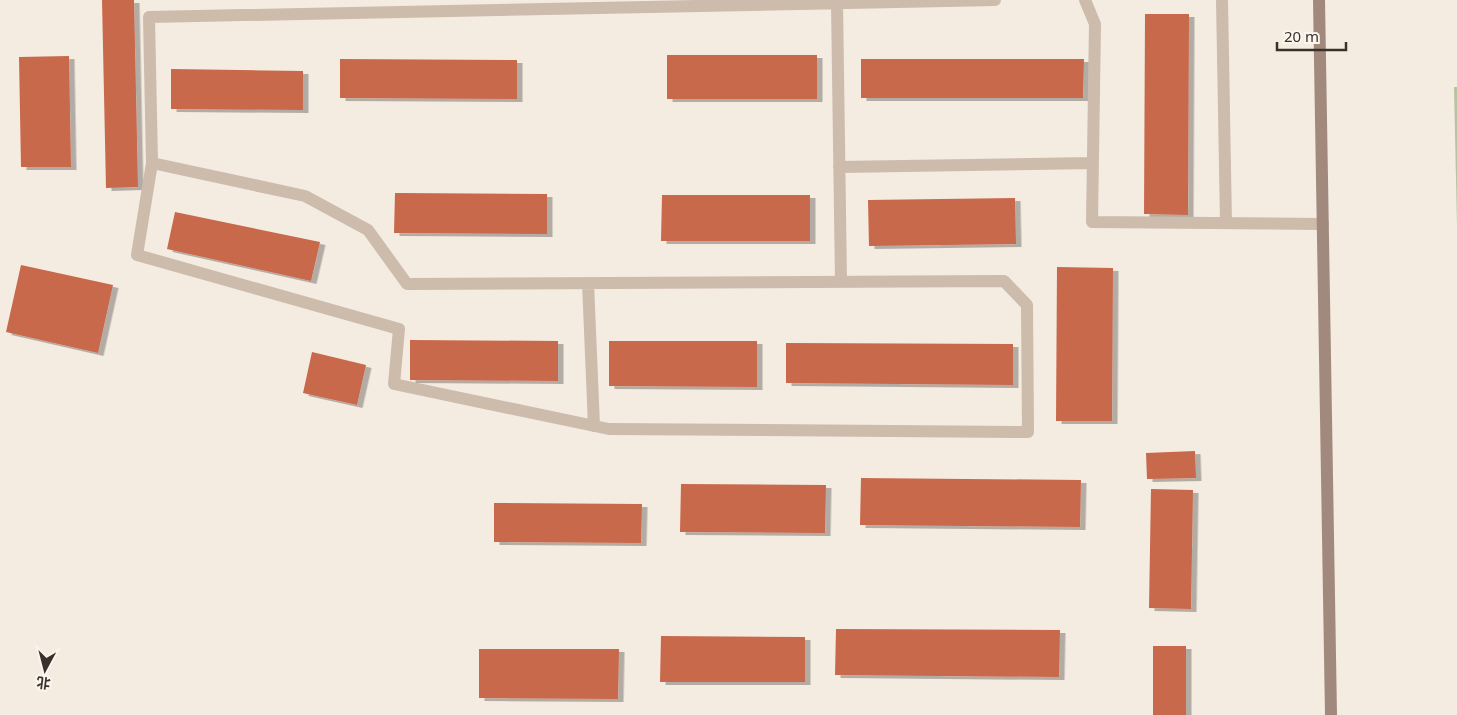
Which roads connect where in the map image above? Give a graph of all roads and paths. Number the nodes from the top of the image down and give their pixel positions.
1 (995, 0) edge
2 (1085, 0) edge
3 (1222, 0) edge
4 (1319, 0) edge
5 (837, 3) junction
6 (582, 4) edge
7 (152, 163) junction
8 (1093, 163) junction
9 (840, 167) junction
10 (1226, 223) junction
11 (1323, 224) junction
12 (841, 282) junction
13 (588, 283) junction
14 (594, 426) junction
15 (1331, 715) edge

1 - 5 street
2 - 8 street
3 - 10 street
4 - 11 street
5 - 6 street
5 - 9 street
6 - 7 street
7 - 13 street
7 - 14 street
8 - 9 street
8 - 10 street
9 - 12 street
10 - 11 street
11 - 15 street
12 - 13 street
12 - 14 street
13 - 14 street

